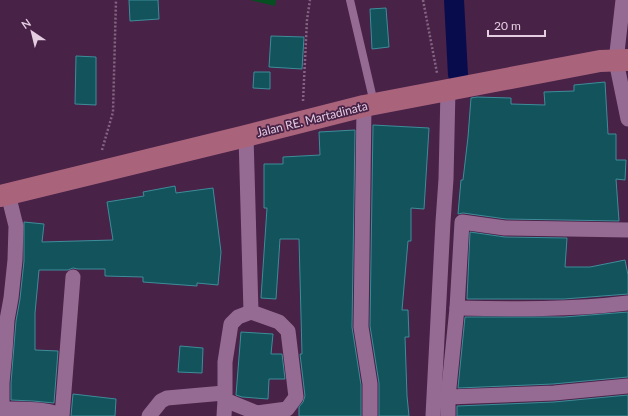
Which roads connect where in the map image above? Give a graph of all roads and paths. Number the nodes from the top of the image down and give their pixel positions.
1 (116, 0) edge
2 (310, 0) edge
3 (350, 0) edge
4 (423, 0) edge
5 (623, 0) edge
6 (622, 61) edge
7 (444, 90) junction
8 (369, 105) junction
9 (628, 119) edge
10 (302, 121) junction
11 (246, 136) junction
12 (96, 172) junction
13 (4, 195) edge
14 (628, 230) edge
15 (73, 277) dead end
16 (628, 303) edge
17 (457, 308) junction
18 (251, 312) junction
19 (628, 386) edge
20 (224, 397) junction
21 (448, 397) junction
22 (1, 409) edge
23 (287, 413) edge
24 (256, 415) edge
25 (62, 416) edge
26 (149, 416) edge
27 (224, 416) edge
28 (370, 416) edge
29 (433, 416) edge
30 (448, 416) edge

1 - 12 path
2 - 10 path
3 - 8 lane
4 - 7 path
5 - 6 street
6 - 7 main road, Jalan RE. Martadinata
6 - 9 street
7 - 8 main road, Jalan RE. Martadinata
7 - 29 street
8 - 10 main road, Jalan RE. Martadinata
8 - 28 street
10 - 11 main road, Jalan RE. Martadinata
11 - 12 main road, Jalan RE. Martadinata
11 - 18 street
12 - 13 main road, Jalan RE. Martadinata
13 - 22 street
14 - 17 street
15 - 25 street
16 - 17 street
17 - 21 street
18 - 20 street
18 - 23 street
19 - 21 street
20 - 24 street
20 - 26 street
20 - 27 street
21 - 30 street
22 - 25 street
23 - 24 street

